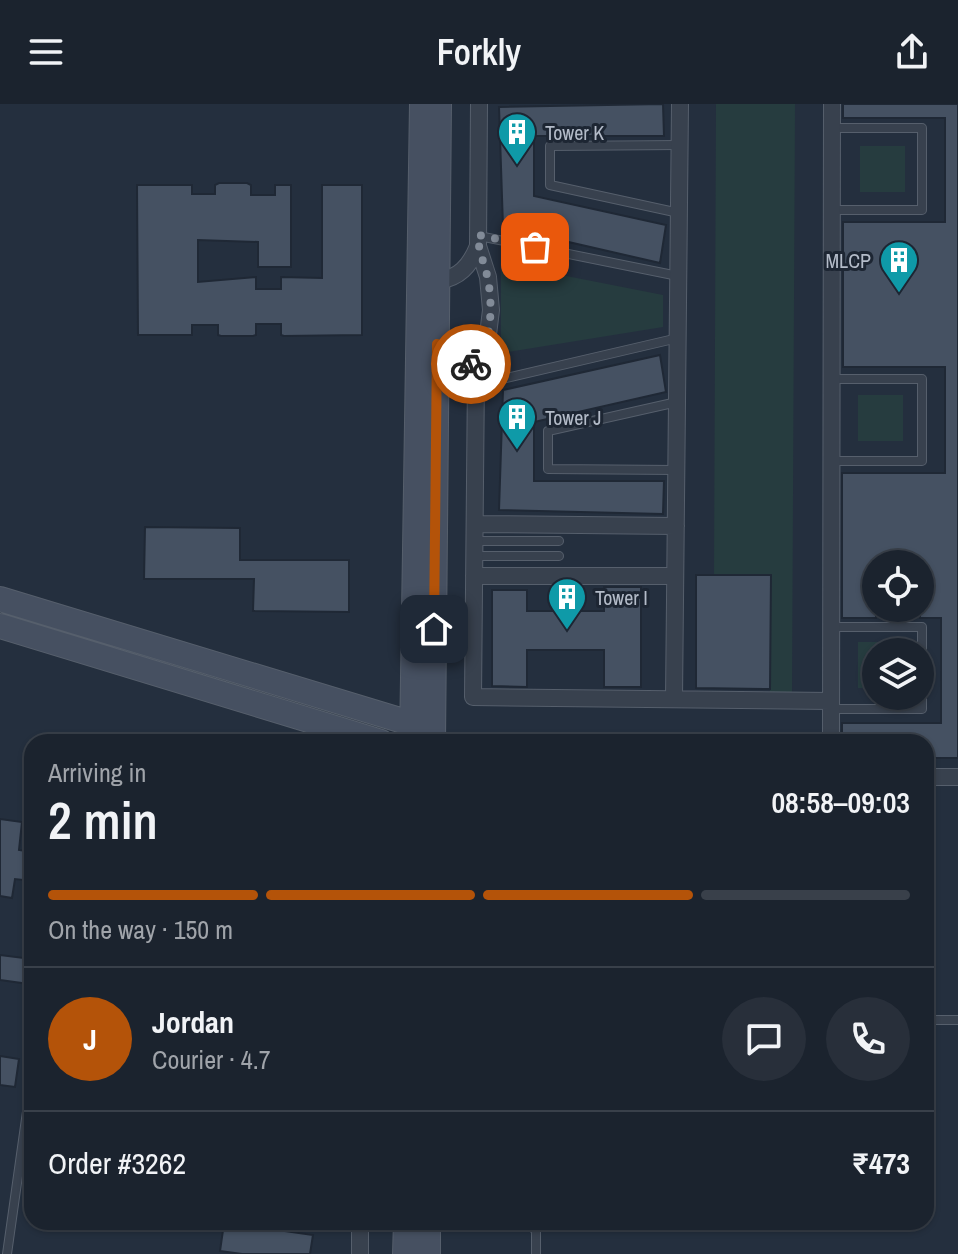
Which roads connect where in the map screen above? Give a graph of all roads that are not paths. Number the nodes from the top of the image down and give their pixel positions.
1 (422, 104) edge
2 (439, 104) edge
3 (479, 104) edge
4 (680, 104) edge
5 (832, 104) edge
6 (832, 128) junction
7 (680, 145) junction
8 (832, 210) junction
9 (679, 213) junction
10 (478, 241) junction
11 (678, 276) junction
12 (438, 281) junction
13 (678, 338) junction
14 (437, 344) junction
15 (831, 379) junction
16 (476, 380) junction
17 (677, 402) junction
18 (831, 461) junction
19 (676, 470) junction
20 (676, 526) junction
21 (475, 540) junction
22 (559, 541) dead end
23 (559, 556) dead end
24 (474, 576) junction
25 (675, 576) junction
26 (0, 599) edge
27 (0, 626) edge
28 (831, 627) junction
29 (674, 699) junction
30 (831, 705) junction
31 (412, 733) edge
32 (355, 734) edge
33 (433, 734) edge
34 (831, 734) edge
35 (934, 777) edge
36 (958, 777) edge
37 (934, 1020) edge
38 (958, 1020) edge
39 (24, 1133) edge
40 (360, 1230) edge
41 (406, 1230) edge
42 (428, 1230) edge
43 (536, 1230) edge
44 (7, 1254) edge
45 (360, 1254) edge
46 (405, 1254) edge
47 (428, 1254) edge
48 (536, 1254) edge

1 - 31 street
2 - 12 street
3 - 10 street
4 - 7 street
5 - 6 street
6 - 8 street
6 - 8 lane
7 - 9 street
7 - 9 lane
8 - 15 street
9 - 11 street
10 - 11 lane
10 - 12 street
10 - 16 street
11 - 13 street
12 - 14 street
13 - 16 lane
13 - 17 street
14 - 16 street
14 - 33 street
15 - 18 street
15 - 18 lane
16 - 21 street
17 - 19 street
17 - 19 lane
18 - 28 street
19 - 20 street
20 - 21 street
20 - 25 street
21 - 22 lane
21 - 23 lane
21 - 24 street
24 - 25 street
24 - 29 street
25 - 29 street
26 - 31 street
27 - 32 street
28 - 30 street
28 - 30 lane
29 - 30 street
30 - 34 street
35 - 36 street
37 - 38 lane
39 - 44 lane
40 - 45 street
41 - 46 street
42 - 47 street
43 - 48 lane

